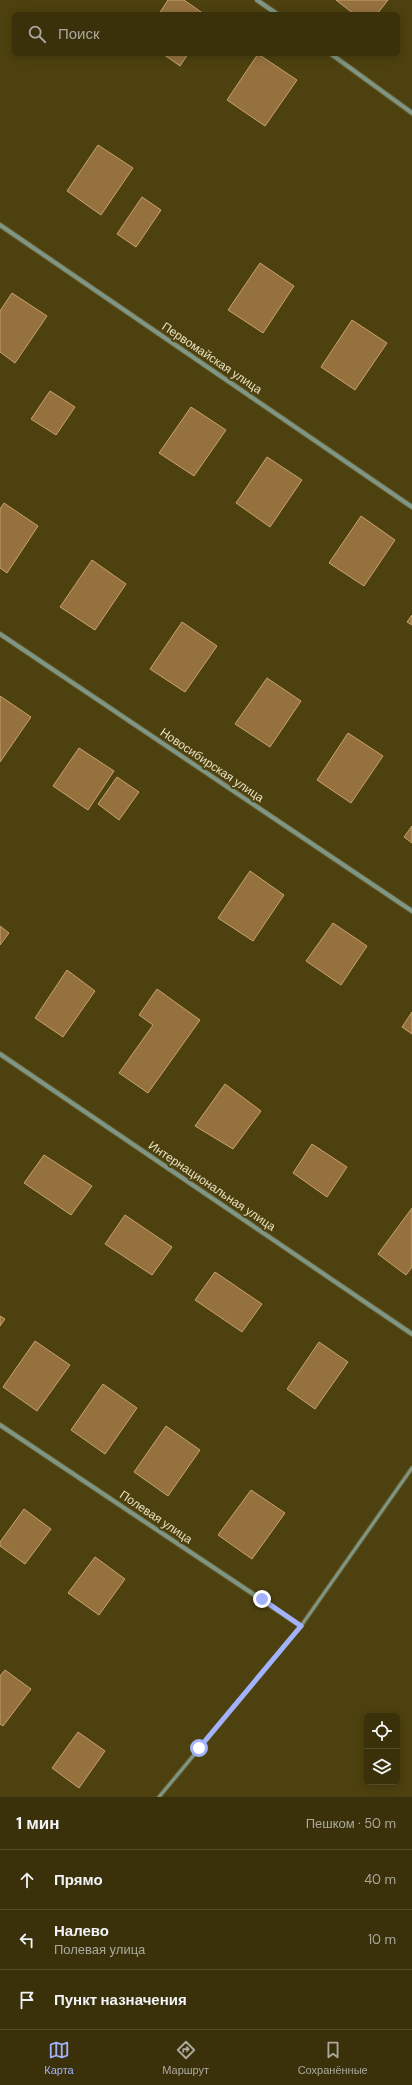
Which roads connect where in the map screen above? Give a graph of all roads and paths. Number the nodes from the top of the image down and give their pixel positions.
1 (257, 0) edge
2 (273, 12) edge
3 (334, 56) edge
4 (412, 113) edge
5 (0, 226) edge
6 (412, 507) edge
7 (0, 634) edge
8 (412, 911) edge
9 (0, 1054) edge
10 (412, 1334) edge
11 (0, 1425) edge
12 (412, 1468) edge
13 (301, 1626) junction
14 (158, 1797) edge

1 - 2 street
3 - 4 street
5 - 6 street, Первомайская улица
7 - 8 street, Новосибирская улица
9 - 10 street, Интернациональная улица
11 - 13 street, Полевая улица
12 - 13 lane
13 - 14 lane

